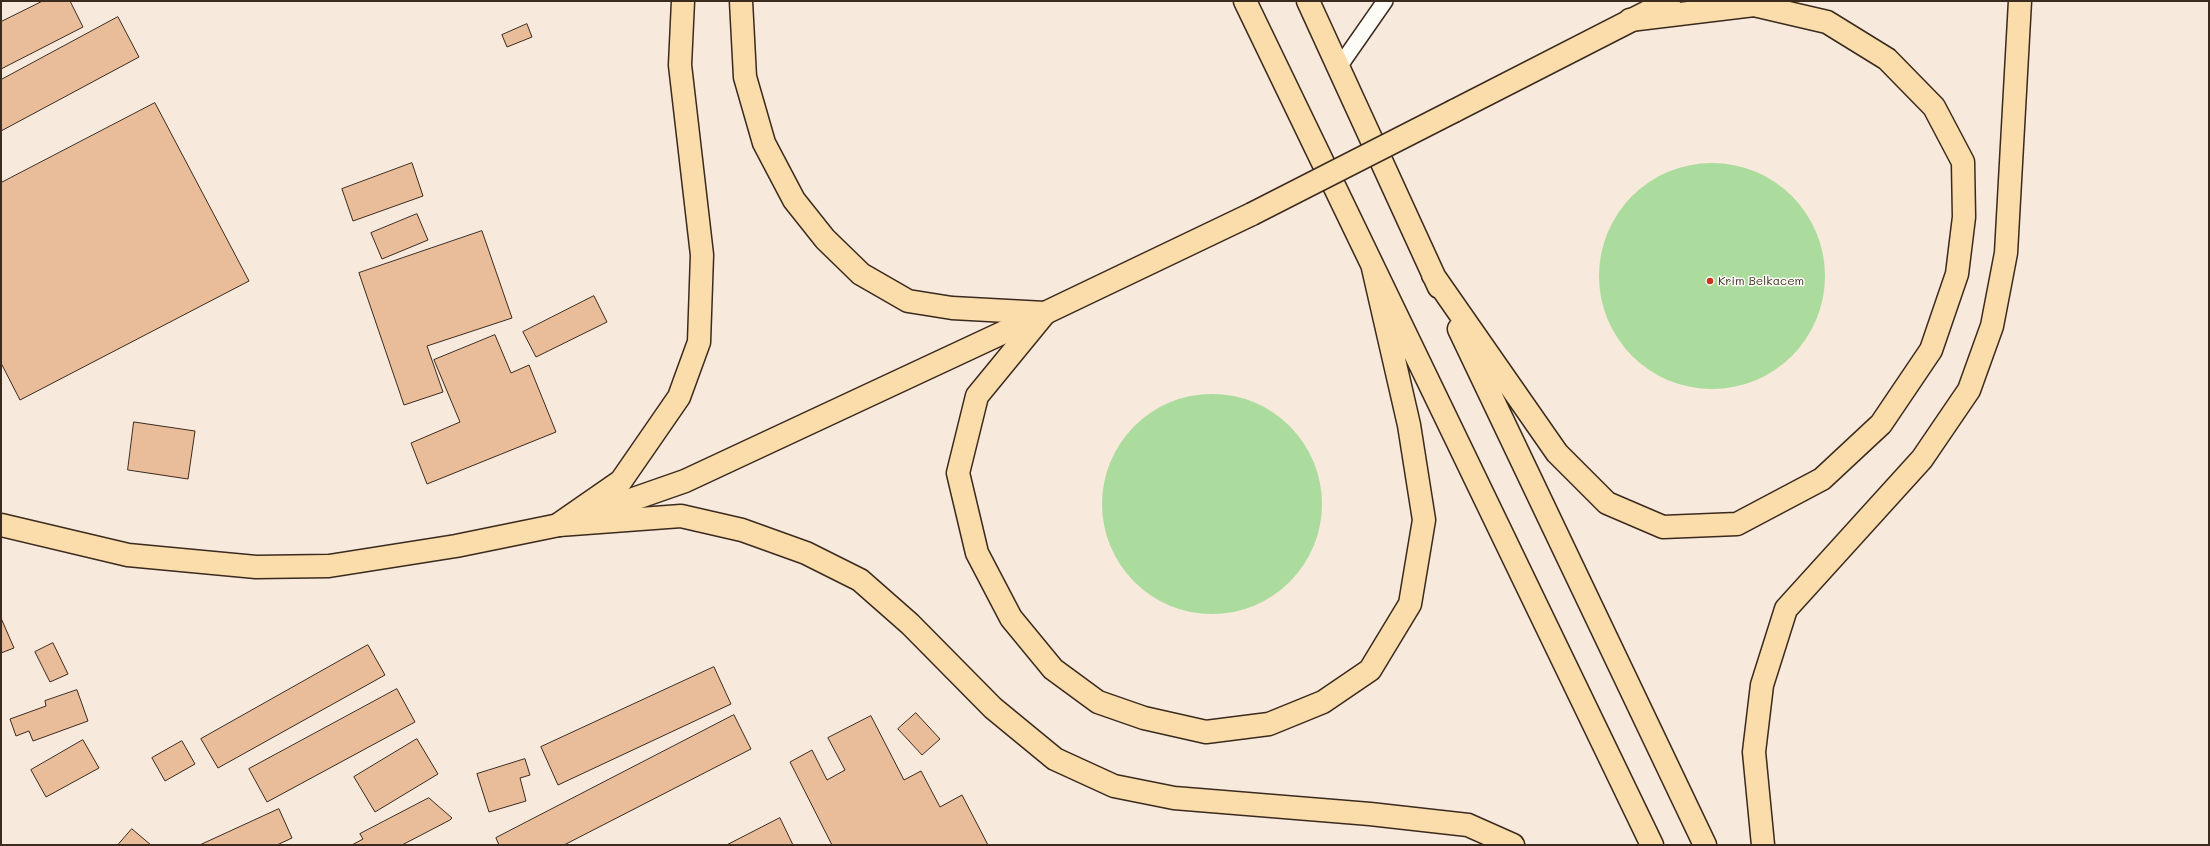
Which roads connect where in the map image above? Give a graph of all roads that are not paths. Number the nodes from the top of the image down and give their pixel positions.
1 (683, 1) edge
2 (741, 1) edge
3 (1245, 1) edge
4 (1308, 1) edge
5 (1385, 1) edge
6 (1660, 1) edge
7 (1669, 1) edge
8 (2020, 1) edge
9 (1630, 20) junction
10 (1338, 67) junction
11 (1373, 268) junction
12 (1434, 275) junction
13 (1045, 313) junction
14 (1, 525) edge
15 (559, 525) junction
16 (1513, 845) edge
17 (1652, 845) edge
18 (1705, 845) edge
19 (1763, 845) edge

1 - 15 main road
2 - 13 main road
3 - 11 main road
4 - 10 main road
5 - 10 lane
6 - 9 main road
7 - 9 main road
8 - 19 main road
9 - 12 main road
9 - 13 main road, bridge
10 - 12 main road
11 - 13 main road
11 - 17 main road
12 - 18 main road
13 - 15 main road
14 - 15 main road
15 - 16 main road

